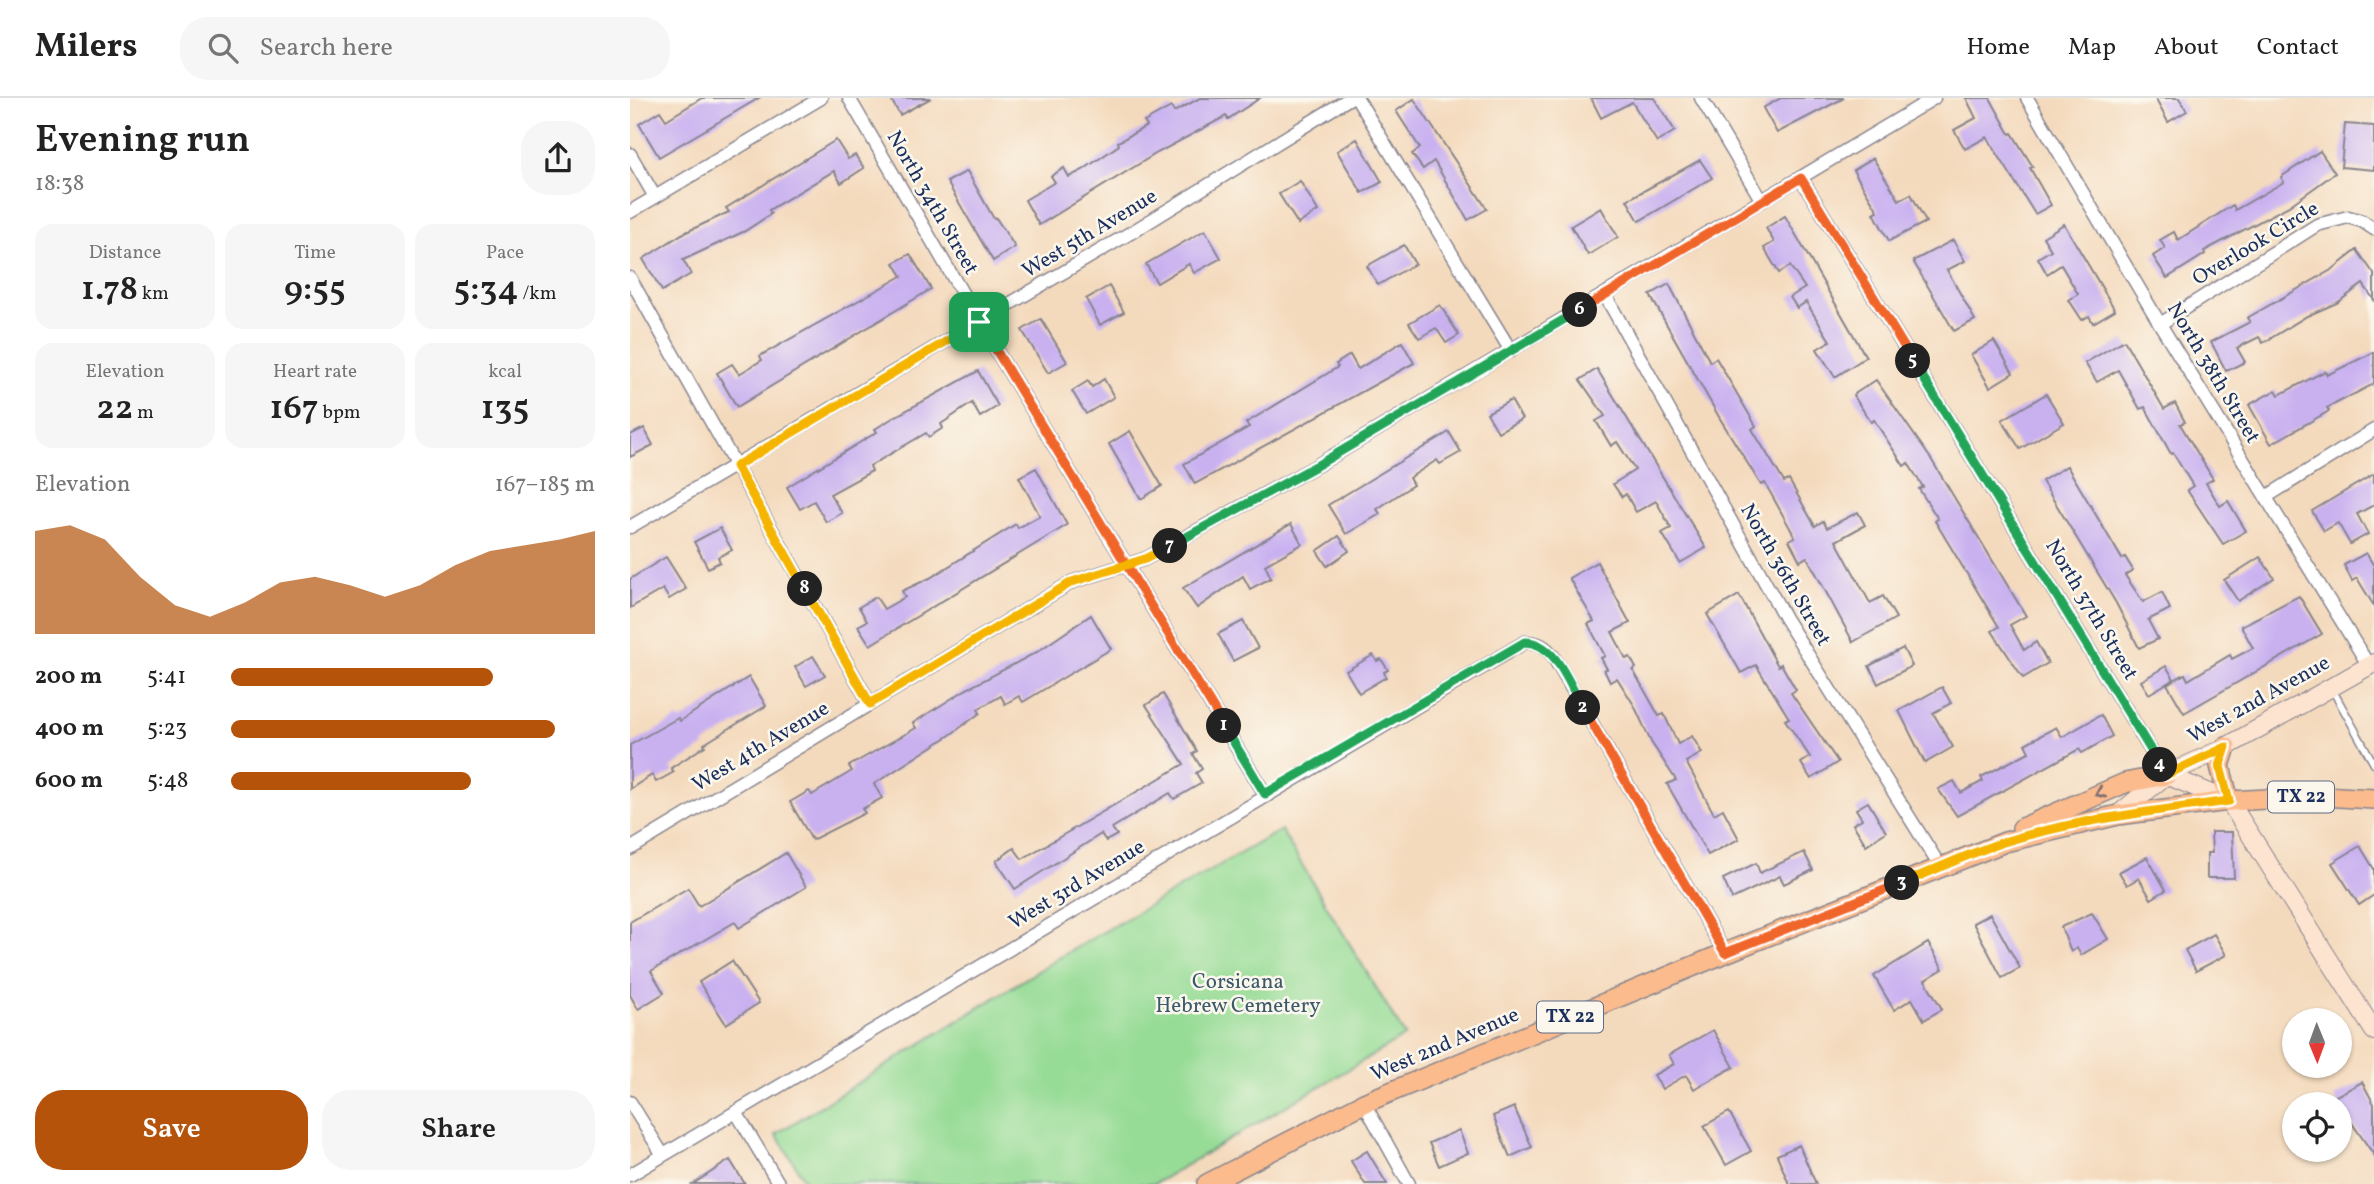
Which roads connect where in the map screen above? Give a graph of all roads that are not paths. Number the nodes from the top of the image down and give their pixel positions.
1 (821, 98) edge
2 (849, 98) edge
3 (1350, 98) edge
4 (1357, 98) edge
5 (1701, 98) edge
6 (1934, 98) edge
7 (2027, 98) edge
8 (630, 154) edge
9 (1801, 178) junction
10 (655, 197) junction
11 (1762, 201) junction
12 (630, 212) edge
13 (2374, 229) edge
14 (630, 278) edge
15 (1605, 295) junction
16 (979, 322) junction
17 (2160, 324) junction
18 (1511, 351) junction
19 (2374, 430) edge
20 (736, 466) junction
21 (2266, 497) junction
22 (630, 527) edge
23 (1125, 565) junction
24 (2372, 665) edge
25 (2330, 687) junction
26 (870, 704) junction
27 (2226, 747) junction
28 (2374, 764) edge
29 (2166, 775) junction
30 (1265, 794) junction
31 (2374, 799) edge
32 (2229, 801) junction
33 (2118, 815) junction
34 (2005, 842) junction
35 (630, 849) edge
36 (1941, 868) junction
37 (1725, 953) junction
38 (2374, 1031) edge
39 (630, 1101) edge
40 (1364, 1103) junction
41 (736, 1112) junction
42 (663, 1155) junction
43 (630, 1175) edge
44 (779, 1184) edge
45 (1207, 1184) edge
46 (1409, 1184) edge

1 - 10 street
2 - 16 street, North 34th Street
3 - 16 street, West 5th Avenue
4 - 18 street
5 - 11 street
6 - 9 street, West 4th Avenue
7 - 17 street, North 38th Street
8 - 10 street
9 - 11 street, West 4th Avenue
9 - 29 street, North 37th Street
10 - 12 street
11 - 15 street, West 4th Avenue
13 - 17 street, Overlook Circle
14 - 20 street
15 - 18 street, West 4th Avenue
15 - 36 street, North 36th Street
16 - 20 street, West 5th Avenue
16 - 23 street, North 34th Street
17 - 21 street, North 38th Street
18 - 23 street, West 4th Avenue
19 - 21 street
20 - 22 street, West 5th Avenue
20 - 26 street
21 - 24 street, North 38th Street
23 - 26 street, West 4th Avenue
23 - 30 street, North 34th Street
24 - 25 street, West 2nd Avenue
25 - 27 street, West 2nd Avenue
25 - 28 lane
26 - 35 street, West 4th Avenue
27 - 29 street, West 2nd Avenue
27 - 32 main road
29 - 32 street
29 - 33 street, West 2nd Avenue
29 -> 34 main road
30 - 37 street, West 3rd Avenue
30 - 41 street, West 3rd Avenue
31 - 32 main road, TX 22
32 - 33 main road, TX 22
32 - 38 street
33 - 34 main road, TX 22
34 - 36 main road, TX 22
36 - 37 main road, West 2nd Avenue / TX 22
37 - 40 main road, West 2nd Avenue / TX 22
39 - 42 street
40 - 45 main road, West 2nd Avenue / TX 22
40 - 46 street
41 - 42 street, West 3rd Avenue
41 - 44 street
42 - 43 street, West 3rd Avenue

